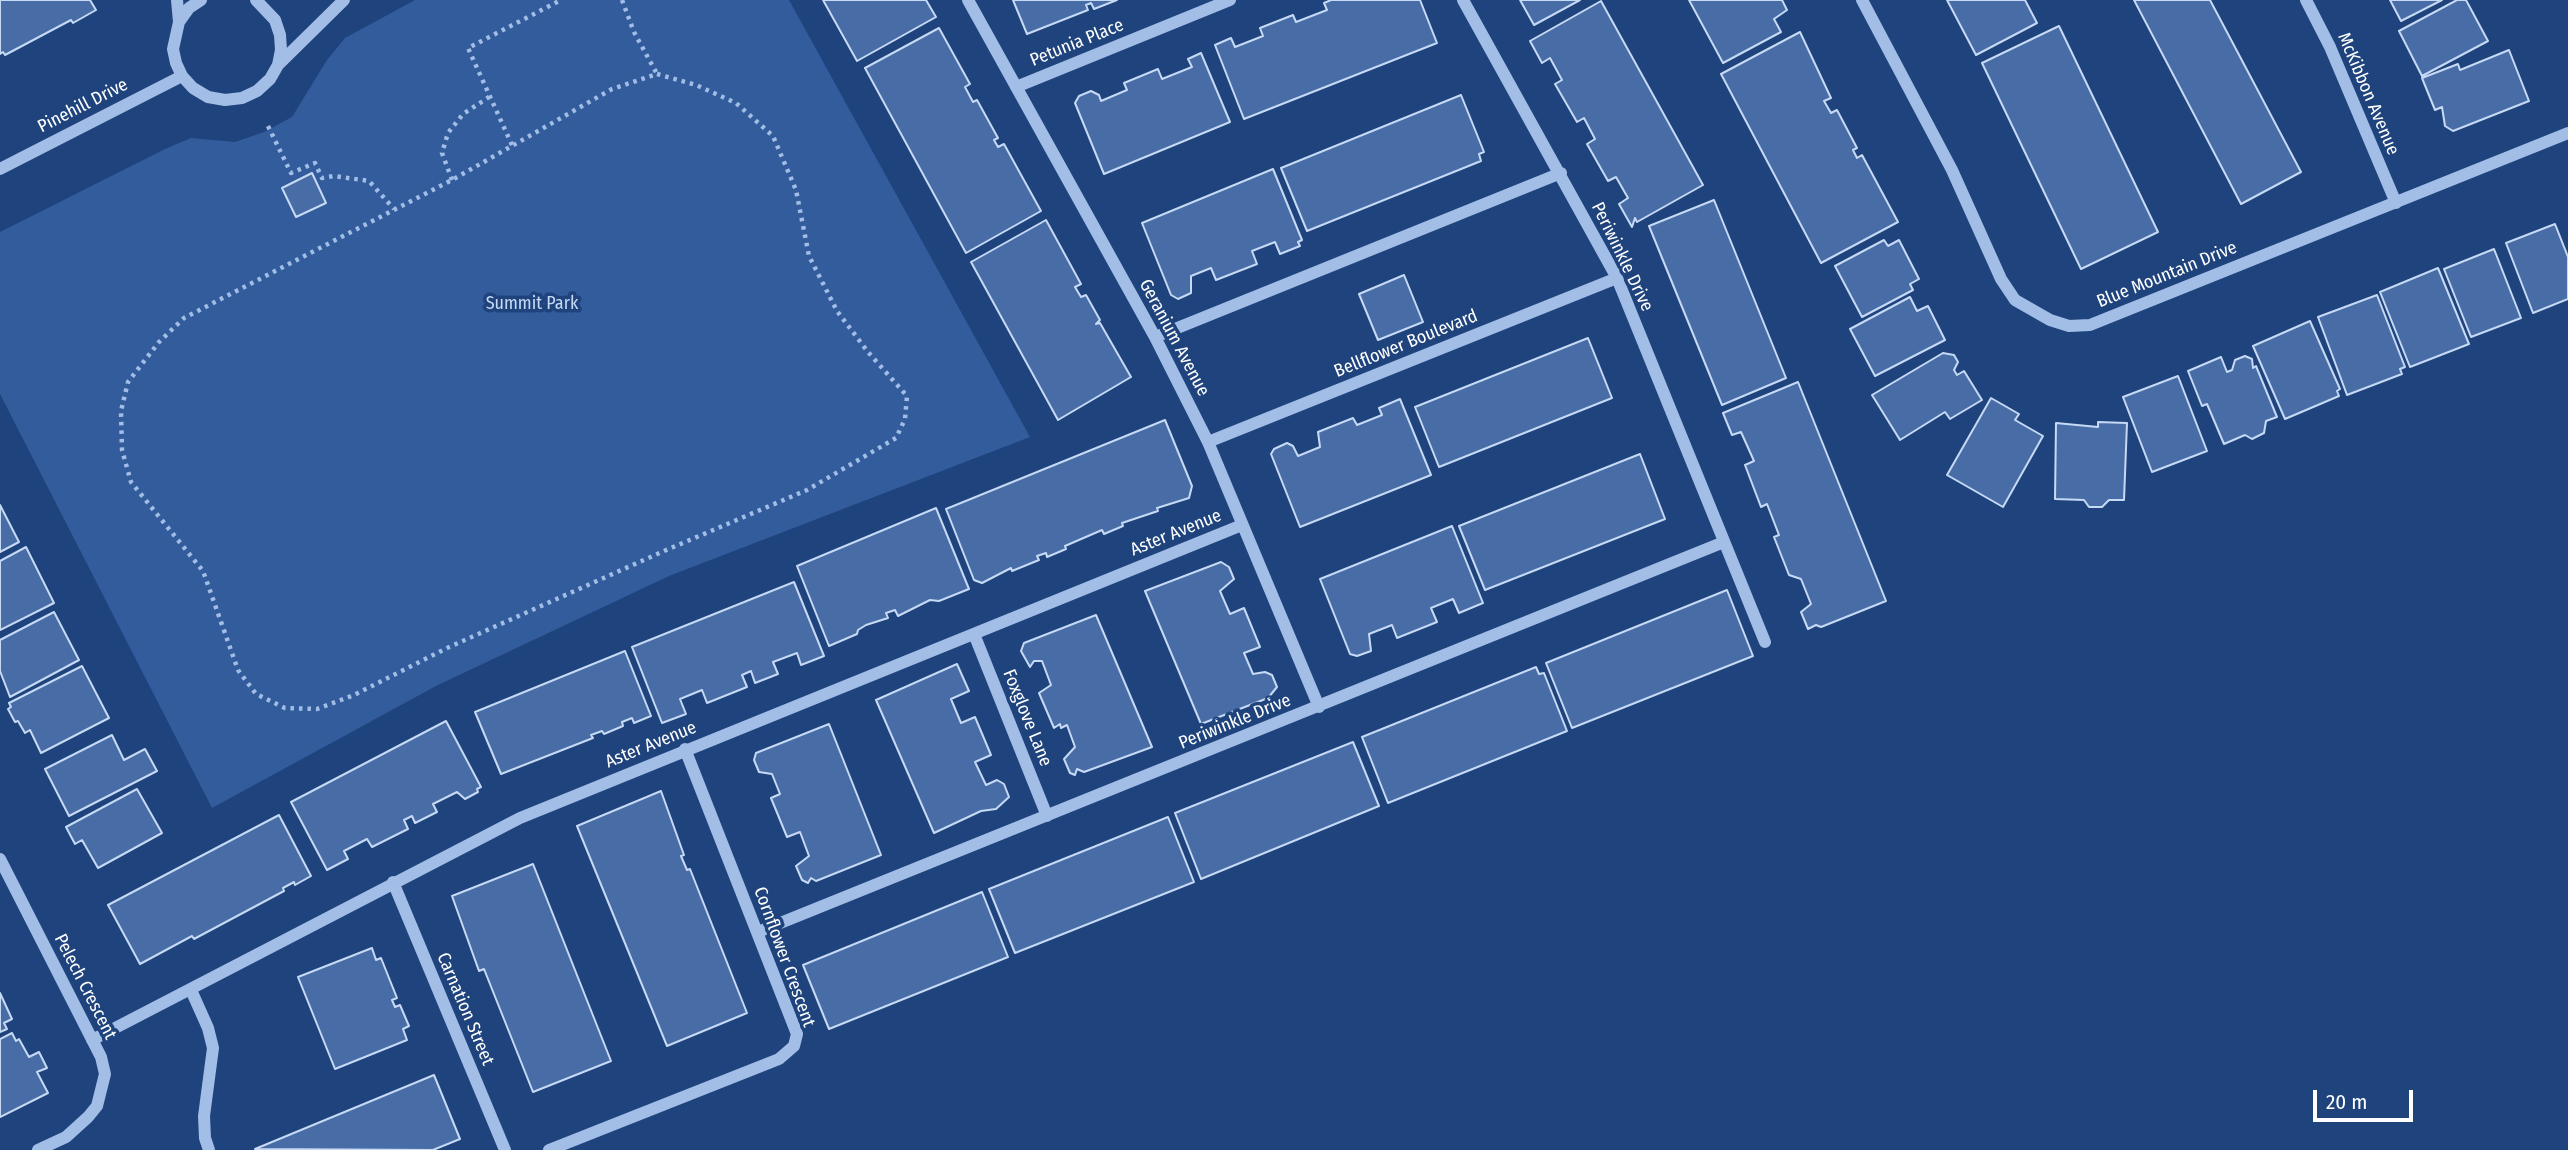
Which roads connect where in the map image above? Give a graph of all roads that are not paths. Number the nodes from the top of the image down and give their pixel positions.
1 (177, 0) edge
2 (201, 0) edge
3 (256, 0) edge
4 (344, 0) edge
5 (968, 0) edge
6 (1230, 0) edge
7 (1464, 0) edge
8 (1862, 0) edge
9 (2306, 0) edge
10 (179, 22) junction
11 (278, 65) junction
12 (182, 76) junction
13 (1016, 86) junction
14 (2568, 133) edge
15 (0, 169) edge
16 (1561, 173) junction
17 (2396, 203) junction
18 (1617, 278) junction
19 (1155, 337) junction
20 (1208, 442) junction
21 (1242, 525) junction
22 (1724, 542) junction
23 (974, 634) junction
24 (1765, 642) dead end
25 (1319, 706) junction
26 (685, 749) junction
27 (1047, 816) junction
28 (0, 859) edge
29 (393, 882) junction
30 (758, 932) junction
31 (191, 990) junction
32 (92, 1040) junction
33 (38, 1150) edge
34 (209, 1150) edge
35 (505, 1150) edge
36 (549, 1150) edge

1 - 10 street
2 - 10 street
3 - 11 street
4 - 11 street
5 - 13 street, Geranium Avenue
6 - 13 street, Petunia Place
7 - 16 street, Periwinkle Drive
8 - 17 street, Blue Mountain Drive
9 - 17 street, McKibbon Avenue
10 - 12 street
11 - 12 street
12 - 15 street, Pinehill Drive
13 - 19 street, Geranium Avenue
14 - 17 street, Blue Mountain Drive
16 - 18 street, Periwinkle Drive
16 - 19 street
18 - 20 street, Bellflower Boulevard
18 - 22 street, Periwinkle Drive
19 - 20 street, Geranium Avenue
20 - 21 street, Geranium Avenue
21 - 23 street, Aster Avenue
21 - 25 street, Geranium Avenue
22 - 24 street, Periwinkle Drive
22 - 25 street, Periwinkle Drive
23 - 26 street, Aster Avenue
23 - 27 street, Foxglove Lane
25 - 27 street, Periwinkle Drive
26 - 29 street, Aster Avenue
26 - 30 street, Cornflower Crescent
27 - 30 street, Periwinkle Drive
28 - 32 street, Pelech Crescent
29 - 31 street, Aster Avenue
29 - 35 street, Carnation Street
30 - 36 street, Cornflower Crescent
31 - 32 street, Aster Avenue
31 - 34 street
32 - 33 street, Pelech Crescent

